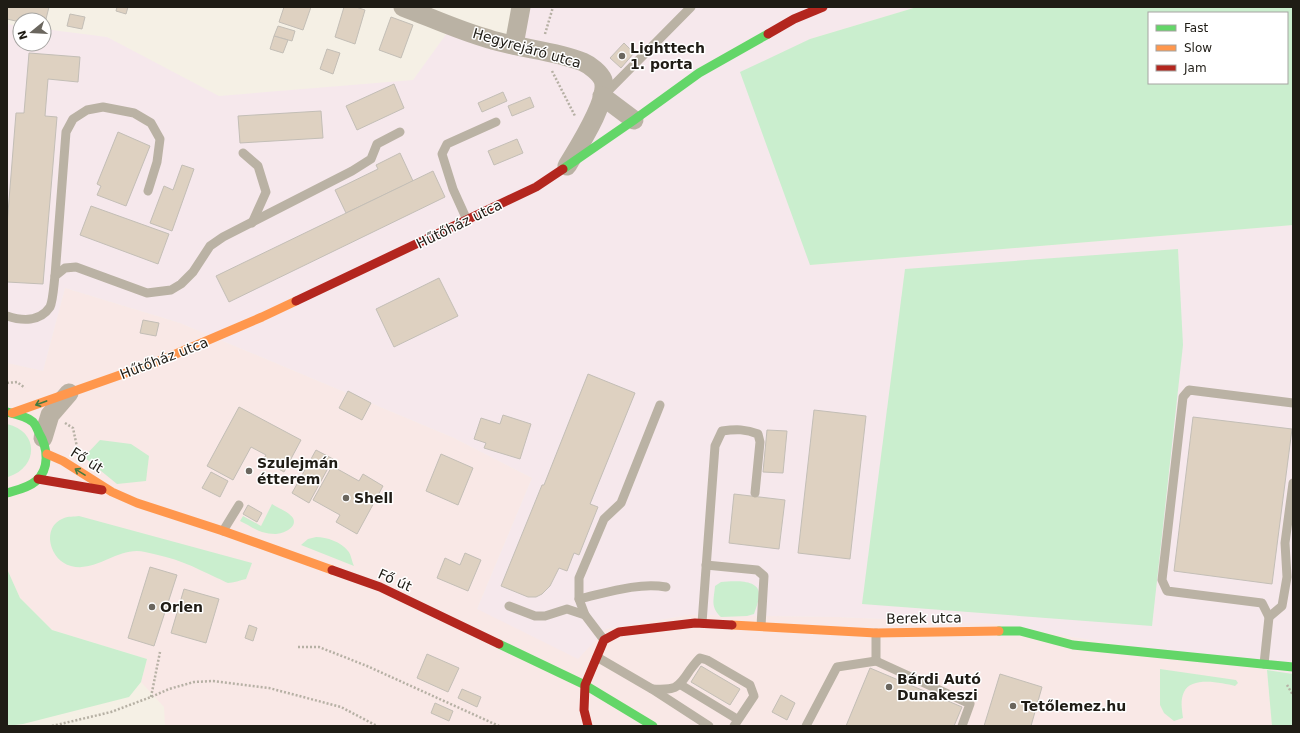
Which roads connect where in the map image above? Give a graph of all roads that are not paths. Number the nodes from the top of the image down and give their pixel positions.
1 (403, 7) edge
2 (521, 7) edge
3 (691, 7) edge
4 (823, 7) edge
5 (514, 45) junction
6 (602, 96) junction
7 (634, 120) junction
8 (496, 122) dead end
9 (400, 132) dead end
10 (243, 153) dead end
11 (567, 166) junction
12 (148, 191) dead end
13 (467, 220) junction
14 (252, 223) junction
15 (56, 276) junction
16 (7, 316) edge
17 (69, 393) junction
18 (1293, 403) edge
19 (660, 405) dead end
20 (10, 413) edge
21 (45, 446) junction
22 (38, 479) junction
23 (1293, 483) edge
24 (112, 492) junction
25 (7, 493) edge
26 (755, 493) dead end
27 (239, 505) dead end
28 (223, 531) junction
29 (706, 565) junction
30 (666, 587) dead end
31 (579, 599) junction
32 (510, 606) dead end
33 (585, 615) junction
34 (1269, 617) junction
35 (702, 623) junction
36 (761, 626) junction
37 (876, 633) junction
38 (604, 640) junction
39 (597, 657) junction
40 (876, 661) junction
41 (1264, 664) junction
42 (1293, 666) edge
43 (585, 685) junction
44 (681, 685) junction
45 (652, 689) junction
46 (736, 723) edge
47 (588, 726) edge
48 (653, 726) edge
49 (709, 726) edge
50 (806, 726) edge
51 (962, 726) edge

1 - 5 street, Hegyrejáró utca
2 - 5 street
3 - 6 lane
4 - 7 street, Hűtőház utca
5 - 6 street, Hegyrejáró utca
6 - 7 street
6 - 11 street, Hegyrejáró utca
7 - 11 street, Hűtőház utca
8 - 13 lane
9 - 14 lane
10 - 14 lane
11 - 13 street, Hűtőház utca
12 - 15 lane
13 - 17 street, Hűtőház utca
14 - 15 lane
15 - 16 lane
17 -> 20 street, Hűtőház utca
17 - 21 street, Hűtőház utca
18 - 34 lane
19 - 31 lane
20 - 21 street
21 - 22 street
24 -> 21 street, Fő út
22 - 24 street, Fő út
22 - 25 street
23 - 34 lane
24 - 28 street, Fő út
26 - 29 lane
27 - 28 lane
28 - 43 street, Fő út
29 - 35 lane
29 - 36 lane
30 - 31 lane
31 - 33 lane
32 - 33 lane
33 - 38 lane
34 - 41 lane
35 - 36 street, Berek utca
35 - 38 street, Berek utca
36 - 37 street, Berek utca
37 - 40 lane
37 - 41 street, Berek utca
38 - 39 street
39 - 43 street
39 - 45 lane
40 - 50 lane
40 - 51 lane
41 - 42 street, Berek utca
43 - 47 street
43 - 48 street, Fő út
44 - 45 lane
44 - 46 lane
44 - 46 lane
45 - 49 lane

